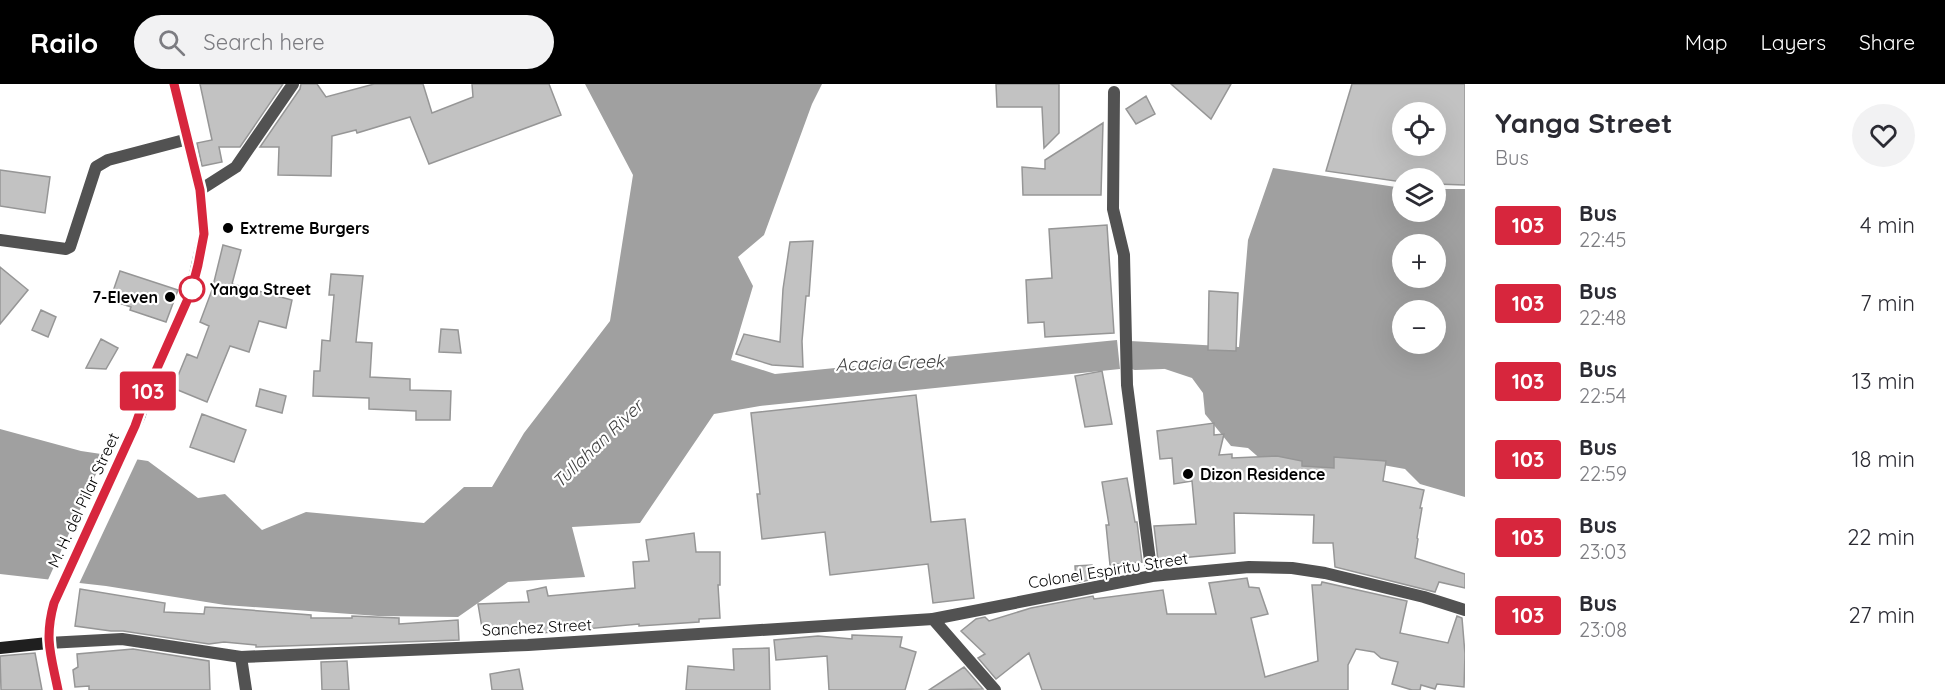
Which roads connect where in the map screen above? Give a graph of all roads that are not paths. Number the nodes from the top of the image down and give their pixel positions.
1 (174, 84) edge
2 (293, 84) edge
3 (1114, 92) dead end
4 (188, 139) junction
5 (200, 190) junction
6 (0, 240) edge
7 (1152, 576) junction
8 (1465, 610) edge
9 (933, 619) junction
10 (48, 644) junction
11 (0, 648) edge
12 (241, 657) junction
13 (58, 690) edge
14 (246, 690) edge
15 (995, 690) edge

1 - 4 main road, M. H. del Pilar Street
2 - 5 street
3 - 7 street
4 - 5 main road, M. H. del Pilar Street
4 - 6 street
5 - 10 main road, M. H. del Pilar Street
7 - 8 street, Colonel Espiritu Street
7 - 9 street, Colonel Espiritu Street
9 - 12 street, Sanchez Street
9 - 15 street
10 - 11 main road
10 - 12 street, Sanchez Street
10 - 13 main road, M. H. del Pilar Street
12 - 14 street

